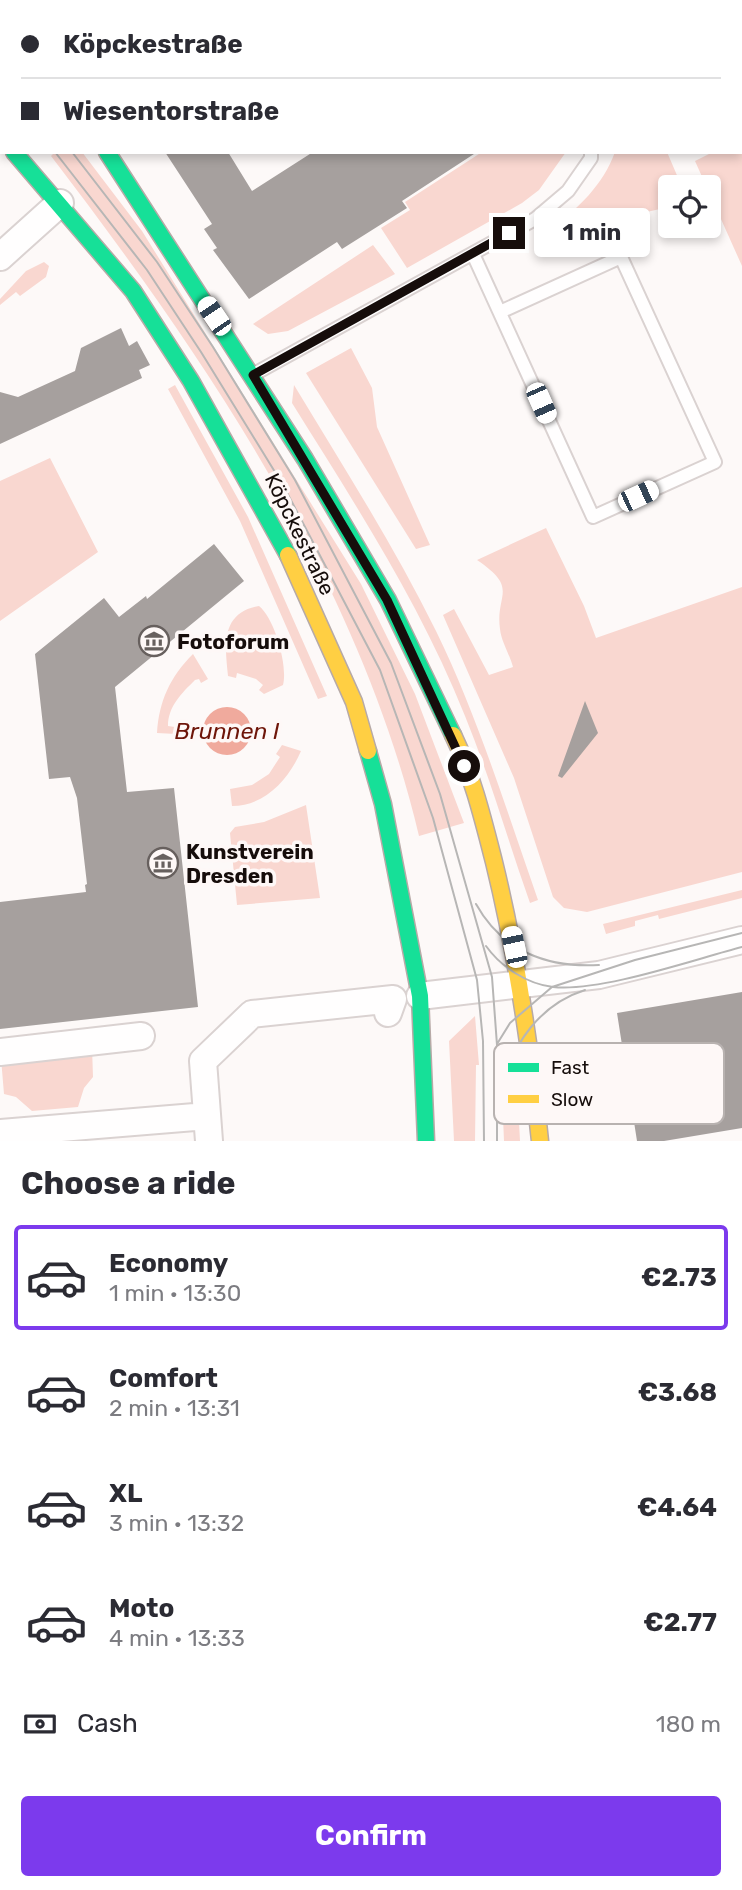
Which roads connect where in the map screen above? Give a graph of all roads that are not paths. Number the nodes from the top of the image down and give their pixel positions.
1 (16, 154) edge
2 (108, 154) edge
3 (591, 154) edge
4 (60, 203) junction
5 (473, 254) junction
6 (0, 257) edge
7 (500, 312) junction
8 (253, 375) junction
9 (742, 940) edge
10 (522, 986) junction
11 (419, 996) junction
12 (388, 1013) dead end
13 (141, 1036) dead end
14 (529, 1043) edge
15 (0, 1052) edge
16 (202, 1124) edge
17 (0, 1133) edge
18 (426, 1141) edge

1 - 4 main road, Köpckestraße
2 - 8 main road, Köpckestraße
3 - 5 lane
4 - 6 street
4 - 11 main road, Köpckestraße
5 - 7 lane
5 - 8 lane
7 - 7 lane
8 - 10 main road, Köpckestraße
9 - 10 street
10 - 11 street
10 - 14 main road, Köpckestraße
11 - 18 main road, Köpckestraße
12 - 16 street
13 - 15 street
16 - 17 street

